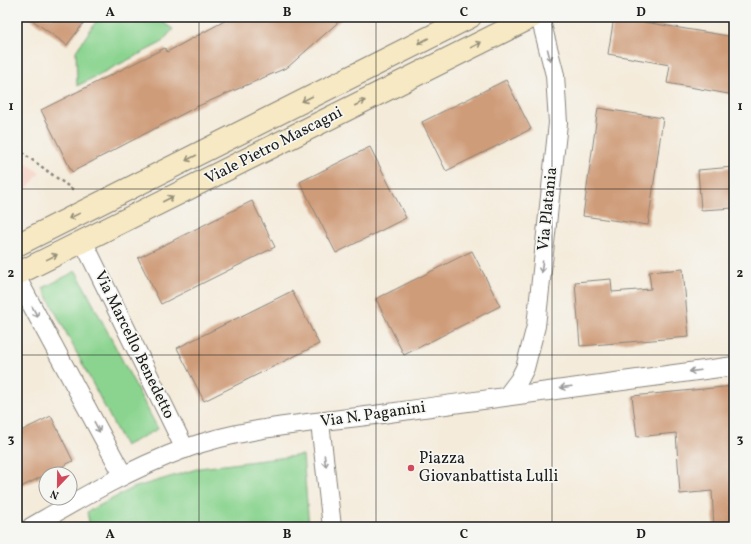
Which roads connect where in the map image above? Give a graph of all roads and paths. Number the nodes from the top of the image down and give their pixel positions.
1 (470, 17) edge
2 (532, 17) edge
3 (540, 17) edge
4 (17, 149) edge
5 (75, 192) dead end
6 (84, 241) junction
7 (17, 245) edge
8 (17, 274) edge
9 (17, 278) edge
10 (734, 366) edge
11 (507, 396) junction
12 (320, 422) junction
13 (185, 449) junction
14 (123, 475) junction
15 (31, 527) edge
16 (332, 527) edge

1 -> 7 main road, Viale Pietro Mascagni
6 -> 2 main road, Viale Pietro Mascagni
3 -> 11 street, Via Platania
4 - 5 path
8 -> 6 main road, Viale Pietro Mascagni
6 - 13 street, Via Marcello Benedetto
9 -> 14 street
10 -> 11 street, Via N. Paganini
11 - 12 street, Via N. Paganini
12 - 13 street, Via N. Paganini
12 -> 16 street
13 - 14 street, Via N. Paganini
14 - 15 street, Via N. Paganini

